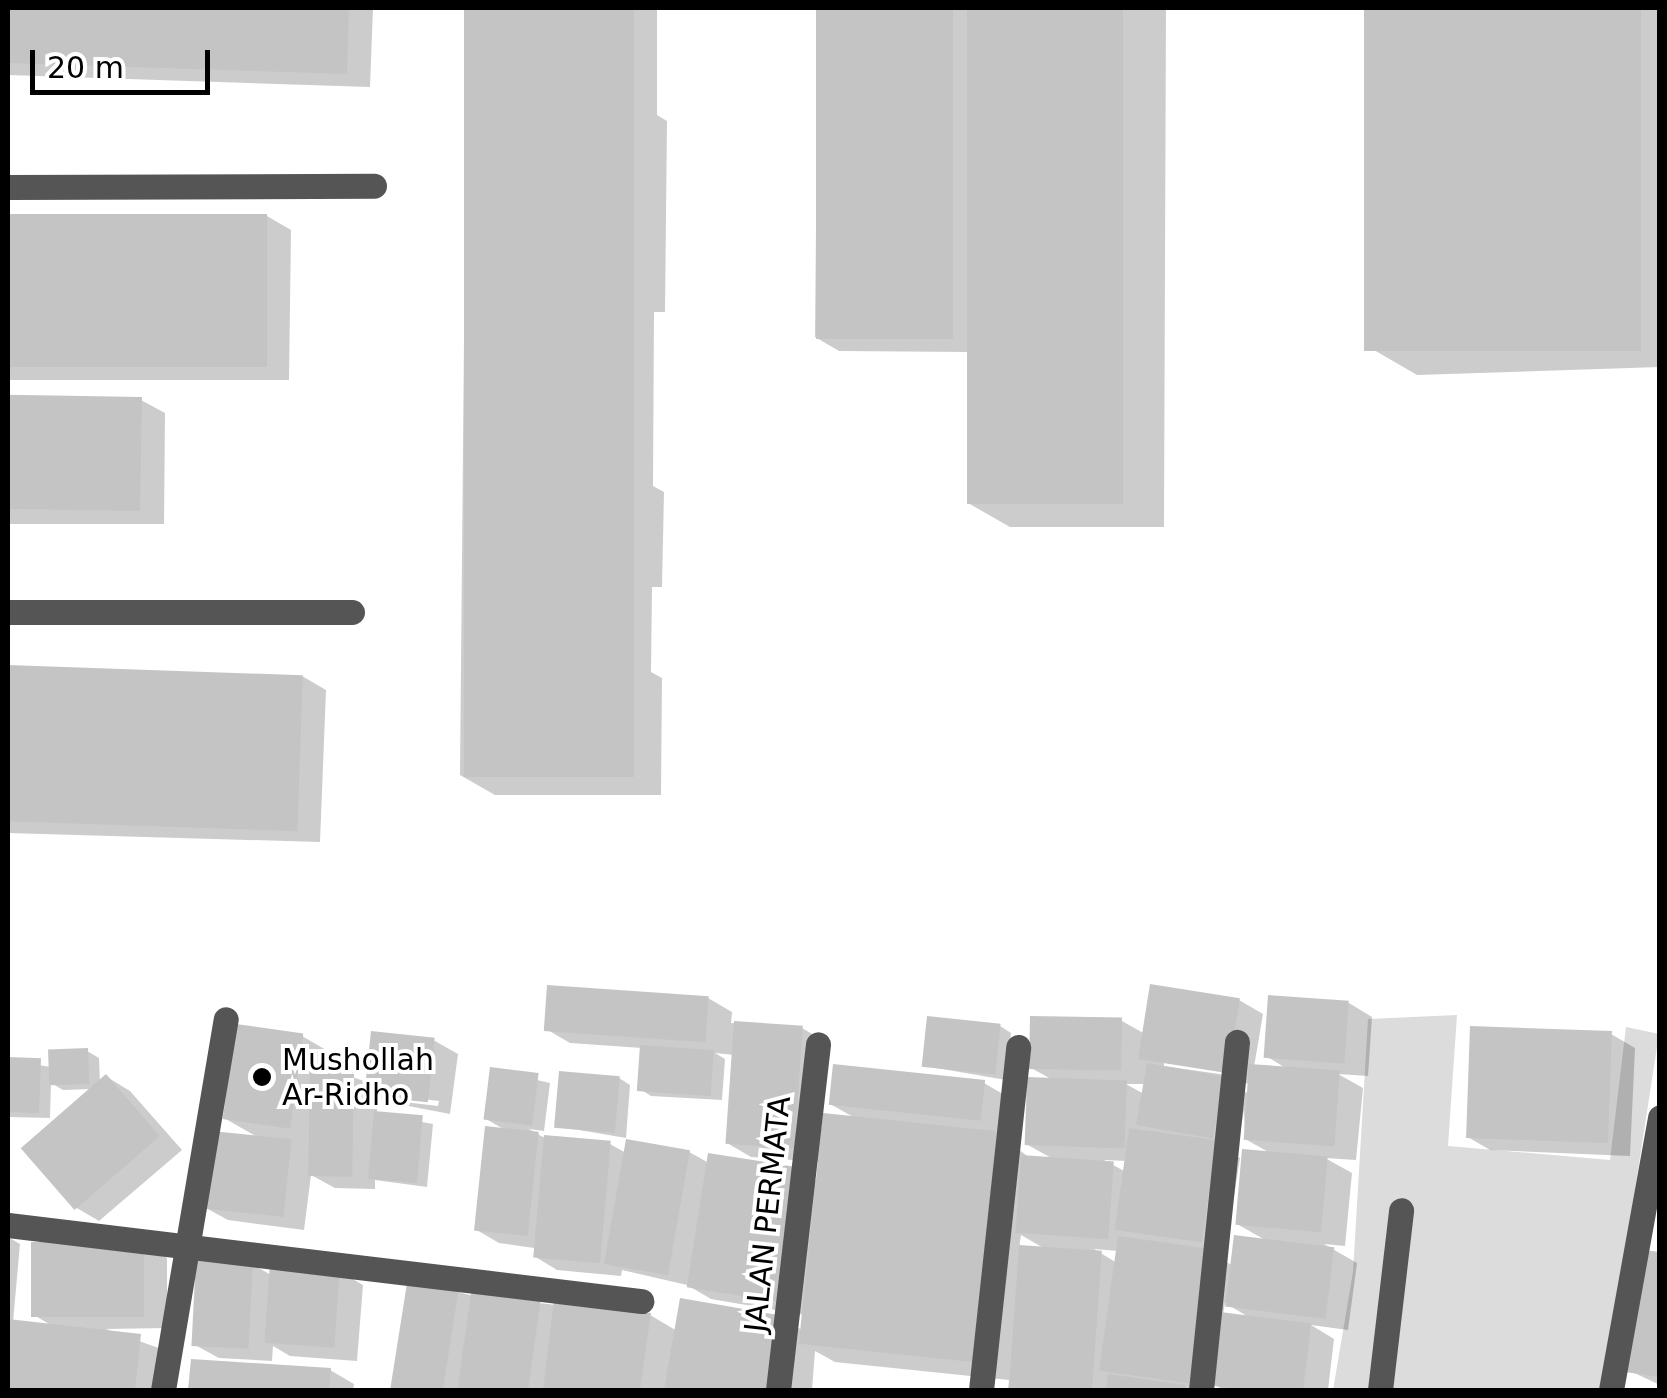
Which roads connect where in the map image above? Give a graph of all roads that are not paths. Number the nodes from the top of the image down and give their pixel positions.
1 (374, 186) dead end
2 (8, 187) edge
3 (8, 612) edge
4 (352, 612) dead end
5 (226, 1019) dead end
6 (1237, 1042) dead end
7 (818, 1044) dead end
8 (1018, 1047) dead end
9 (1660, 1118) edge
10 (1400, 1210) dead end
11 (8, 1226) edge
12 (188, 1243) junction
13 (641, 1301) dead end
14 (162, 1390) edge
15 (778, 1390) edge
16 (982, 1390) edge
17 (1201, 1390) edge
18 (1380, 1390) edge
19 (1610, 1390) edge

1 - 2 street
3 - 4 street
5 - 12 street
6 - 17 street
7 - 15 street, JALAN PERMATA
8 - 16 street
9 - 19 street
10 - 18 street
11 - 12 street
12 - 13 street
12 - 14 street

